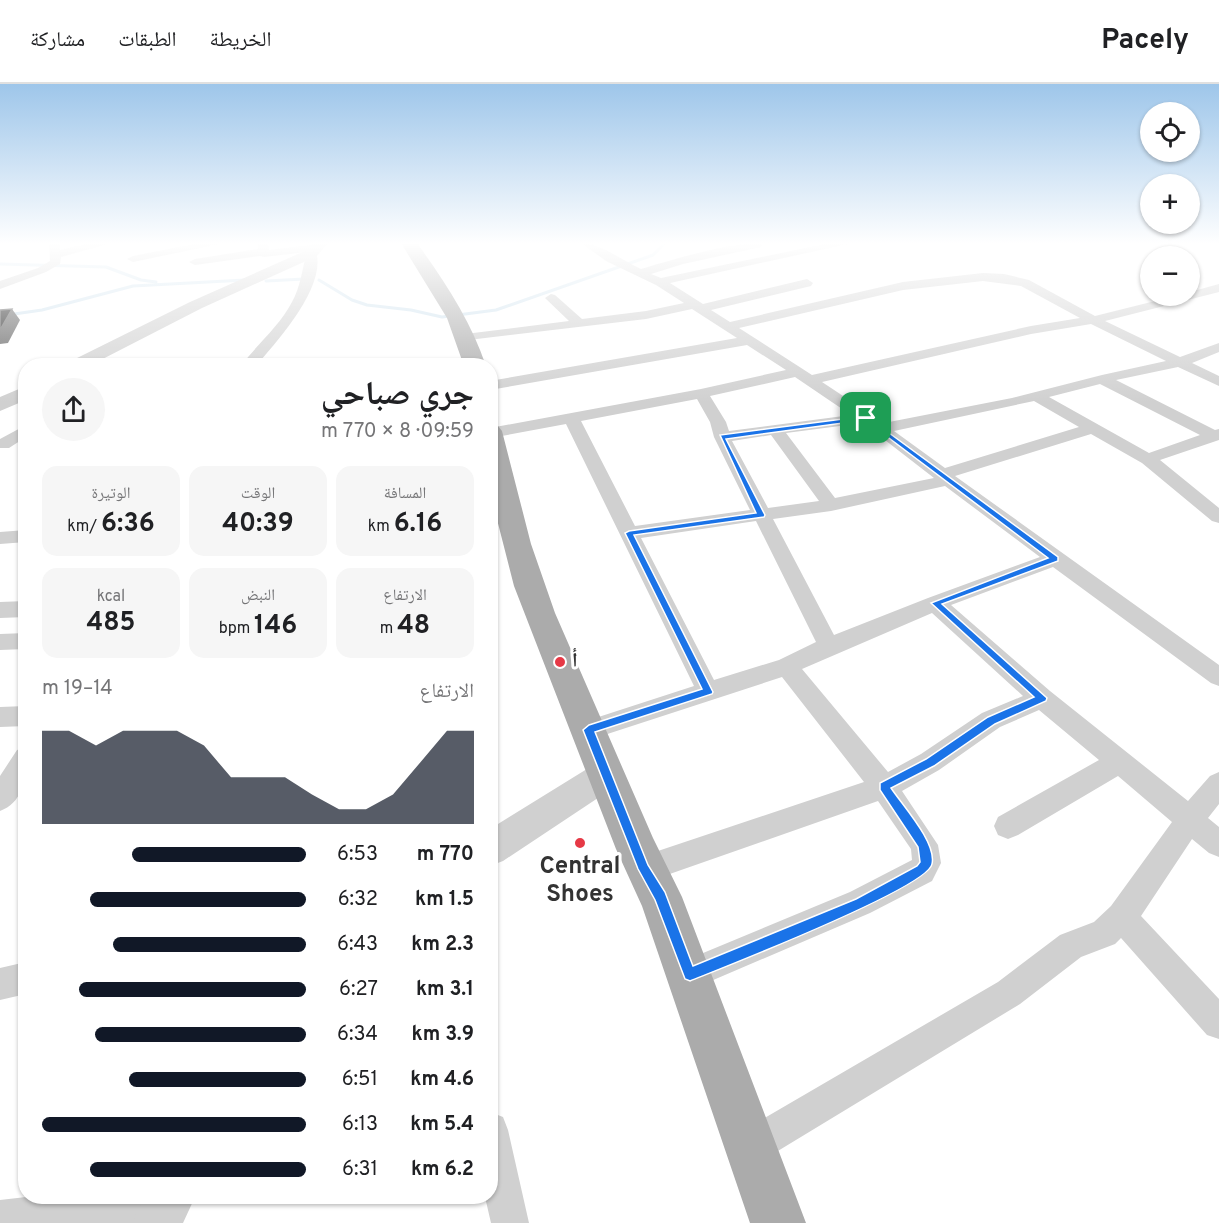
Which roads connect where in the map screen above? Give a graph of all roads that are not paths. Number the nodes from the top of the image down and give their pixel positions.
1 (215, 296) edge
2 (303, 296) edge
3 (442, 296) edge
4 (683, 296) edge
5 (745, 296) edge
6 (859, 296) edge
7 (1049, 296) edge
8 (1200, 297) edge
9 (551, 298) dead end
10 (1211, 301) dead end
11 (699, 306) junction
12 (1151, 306) edge
13 (1093, 320) junction
14 (457, 323) junction
15 (580, 324) junction
16 (729, 326) junction
17 (751, 340) junction
18 (1219, 347) edge
19 (91, 358) edge
20 (256, 358) edge
21 (472, 358) edge
22 (1179, 363) junction
23 (804, 376) junction
24 (1102, 379) junction
25 (1219, 382) edge
26 (498, 385) edge
27 (701, 394) junction
28 (18, 396) edge
29 (1036, 396) junction
30 (0, 405) edge
31 (866, 418) junction
32 (572, 419) junction
33 (1093, 428) junction
34 (880, 429) junction
35 (498, 431) edge
36 (776, 431) junction
37 (18, 435) edge
38 (1216, 435) edge
39 (722, 437) junction
40 (2, 444) edge
41 (18, 444) edge
42 (1149, 459) junction
43 (498, 466) edge
44 (944, 477) junction
45 (831, 505) junction
46 (761, 515) junction
47 (1219, 517) edge
48 (629, 533) junction
49 (18, 537) edge
50 (0, 538) edge
51 (1055, 559) junction
52 (935, 603) junction
53 (18, 609) edge
54 (0, 610) edge
55 (18, 641) edge
56 (0, 642) edge
57 (829, 646) junction
58 (787, 666) junction
59 (1219, 677) edge
60 (708, 692) junction
61 (1042, 698) junction
62 (18, 716) edge
63 (0, 717) edge
64 (589, 730) junction
65 (1119, 762) junction
66 (18, 771) edge
67 (608, 774) junction
68 (1219, 784) edge
69 (884, 787) junction
70 (0, 799) edge
71 (1189, 820) junction
72 (1008, 826) dead end
73 (498, 844) edge
74 (1219, 844) edge
75 (644, 869) junction
76 (1122, 916) junction
77 (690, 974) junction
78 (18, 980) edge
79 (0, 984) edge
80 (1219, 1023) edge
81 (750, 1147) junction
82 (498, 1167) edge
83 (164, 1209) edge
84 (0, 1219) edge
85 (510, 1223) edge
86 (778, 1223) edge

1 - 19 street
2 - 20 street
3 - 14 main road
4 - 11 street
5 - 11 street
6 - 16 street
7 - 13 street
8 - 10 street
9 - 15 street
11 - 15 street
11 - 16 street
12 - 13 street
13 - 22 street
13 - 23 street
14 - 15 street
14 - 21 main road
16 - 17 street
17 - 23 street
17 - 26 street
18 - 22 street
22 - 24 street
22 - 25 street
23 - 27 street
23 - 31 street
24 - 29 street
24 - 38 street
27 - 32 street
27 - 39 street
28 - 30 street
29 - 33 street
29 - 34 street
31 - 34 street
31 - 36 street
32 - 35 street
32 - 48 street
33 - 42 street
33 - 44 street
34 - 44 street
36 - 39 street
36 - 45 street
37 - 40 street
38 - 42 street
39 - 46 street
40 - 41 street
42 - 47 street
43 - 64 main road
44 - 45 street
44 - 51 street
45 - 46 street
46 - 48 street
46 - 57 street
48 - 60 street
49 - 50 street
51 - 52 street
51 - 59 street
52 - 57 street
52 - 61 street
53 - 54 street
55 - 56 street
57 - 58 street
58 - 60 street
58 - 69 street
60 - 64 street
61 - 65 street
61 - 69 street
62 - 63 street
64 - 67 main road
65 - 71 street
65 - 72 street
66 - 70 street
67 - 73 street
67 - 75 main road
68 - 71 street
69 - 75 street
69 - 77 street
71 - 74 street
71 - 76 street
75 - 77 main road
76 - 80 street
76 - 81 street
77 - 81 main road
78 - 79 street
81 - 86 main road
82 - 85 street
83 - 84 street

